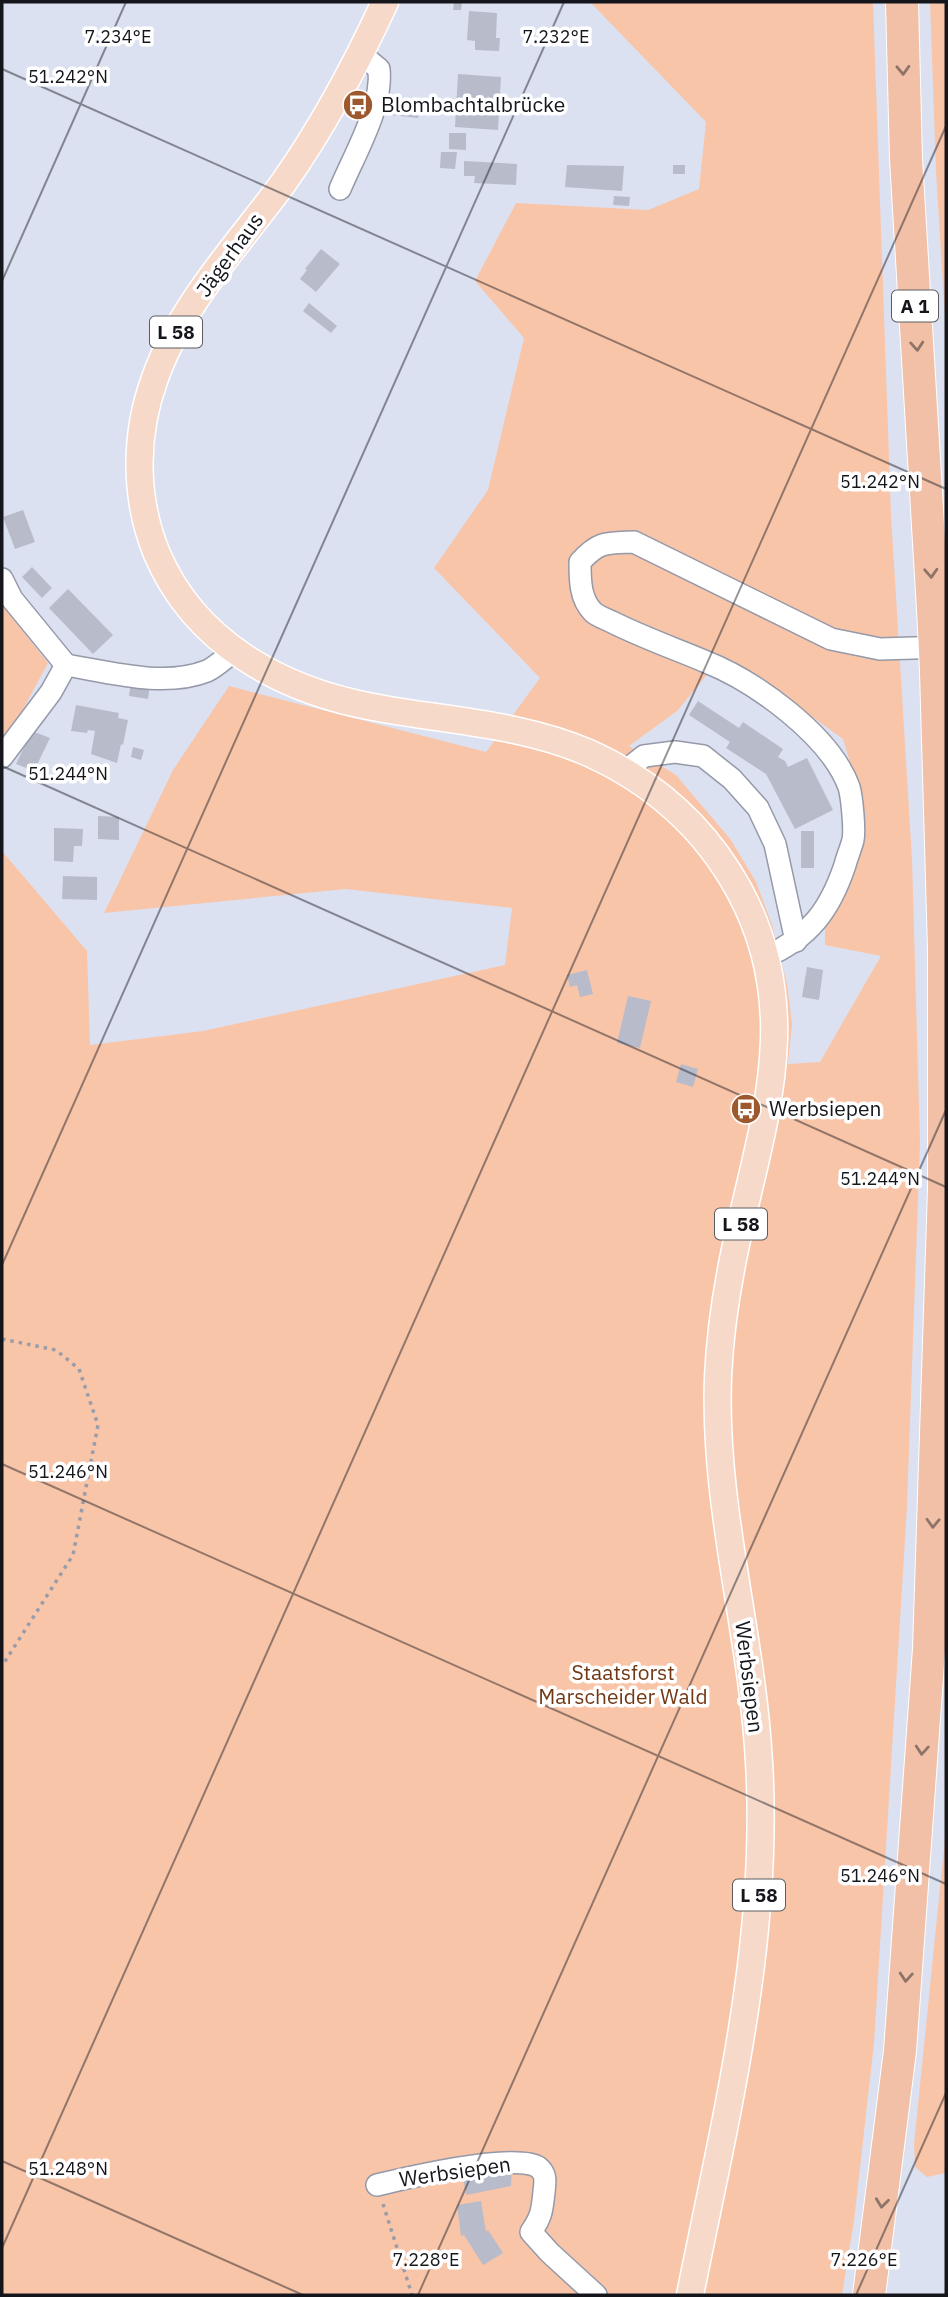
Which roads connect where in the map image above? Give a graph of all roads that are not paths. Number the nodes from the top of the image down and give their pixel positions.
1 (385, 2) edge
2 (902, 2) edge
3 (361, 54) junction
4 (340, 188) dead end
5 (2, 579) edge
6 (233, 652) junction
7 (941, 659) edge
8 (66, 665) junction
9 (2, 757) edge
10 (625, 771) junction
11 (796, 941) junction
12 (765, 957) junction
13 (377, 2185) road end
14 (596, 2295) edge
15 (690, 2295) edge
16 (869, 2295) edge

1 - 3 main road, Jägerhaus / L 58
2 -> 7 highway, A 1, bridge
3 - 4 street
3 - 6 main road, Jägerhaus / L 58
5 - 8 street
6 - 8 street
6 - 10 main road, Werbsiepen / L 58
7 - 11 street
7 -> 16 highway, A 1
8 - 9 street
10 - 11 street
10 - 12 main road, Werbsiepen / L 58
11 - 12 street
12 - 15 main road, Werbsiepen / L 58
13 - 14 street, Werbsiepen

